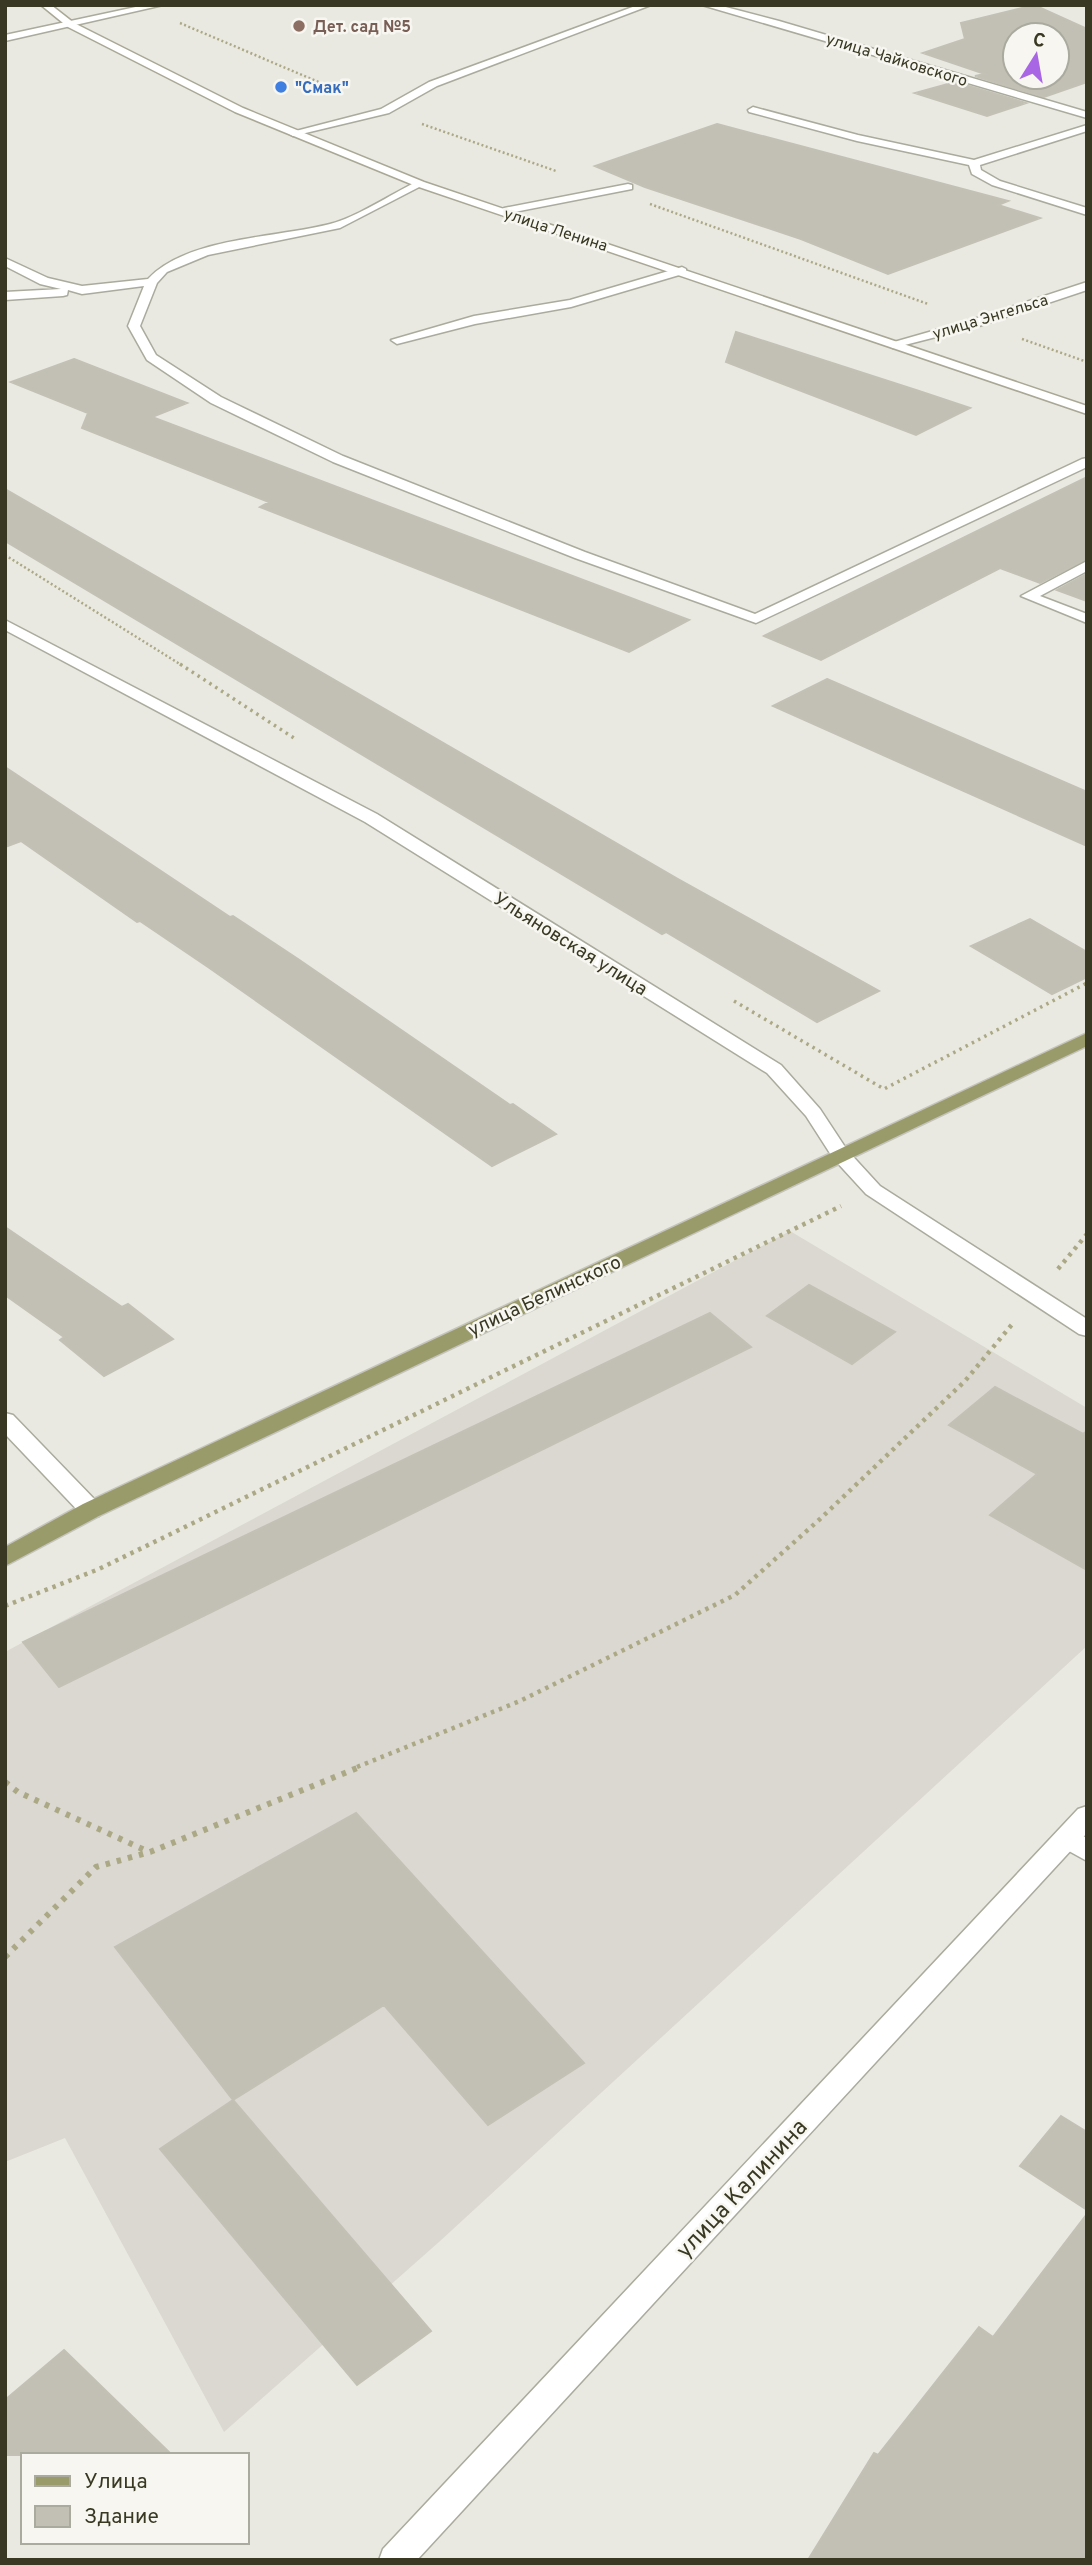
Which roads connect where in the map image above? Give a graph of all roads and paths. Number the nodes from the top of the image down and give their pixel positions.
1 (45, 5) edge
2 (159, 5) edge
3 (647, 5) edge
4 (706, 5) edge
5 (71, 25) junction
6 (5, 38) edge
7 (753, 110) dead end
8 (1087, 115) edge
9 (1087, 128) edge
10 (293, 134) junction
11 (974, 163) junction
12 (420, 184) junction
13 (628, 187) dead end
14 (504, 211) junction
15 (1087, 212) edge
16 (5, 261) edge
17 (682, 271) junction
18 (152, 282) junction
19 (1087, 286) edge
20 (82, 290) junction
21 (5, 296) edge
22 (397, 340) dead end
23 (893, 344) junction
24 (1087, 410) edge
25 (1087, 462) edge
26 (1087, 565) edge
27 (1087, 619) edge
28 (5, 624) edge
29 (1087, 983) edge
30 (1087, 1039) edge
31 (884, 1089) dead end
32 (840, 1154) junction
33 (873, 1190) junction
34 (1087, 1234) edge
35 (1035, 1297) junction
36 (1087, 1329) edge
37 (5, 1419) edge
38 (91, 1510) junction
39 (5, 1558) edge
40 (5, 1606) edge
41 (5, 1782) edge
42 (1087, 1816) edge
43 (1077, 1845) edge
44 (150, 1852) junction
45 (5, 1957) edge
46 (395, 2560) edge

1 - 5 street, улица Ленина
2 - 5 street
3 - 10 street
4 - 8 street, улица Чайковского
5 - 6 street
5 - 10 street, улица Ленина
7 - 11 street
9 - 11 street
10 - 12 street, улица Ленина
11 - 15 street
12 - 14 street, улица Ленина
12 - 18 street
13 - 14 street
14 - 17 street, улица Ленина
16 - 20 street
17 - 22 street
17 - 23 street, улица Ленина
18 - 20 street
18 - 25 street
19 - 23 street, улица Энгельса
20 - 21 street
23 - 24 street, улица Ленина
26 - 27 street
28 - 32 street, Ульяновская улица
29 - 31 path
30 - 32 main road, улица Белинского
32 - 33 street, Ульяновская улица
32 - 38 main road, улица Белинского
33 - 35 street, Ульяновская улица
33 - 40 path
34 - 35 path
35 - 36 street, Ульяновская улица
35 - 44 path
37 - 38 street
38 - 39 main road, улица Белинского
41 - 44 path
42 - 43 street, улица Калинина
43 - 46 street, улица Калинина
44 - 45 path

